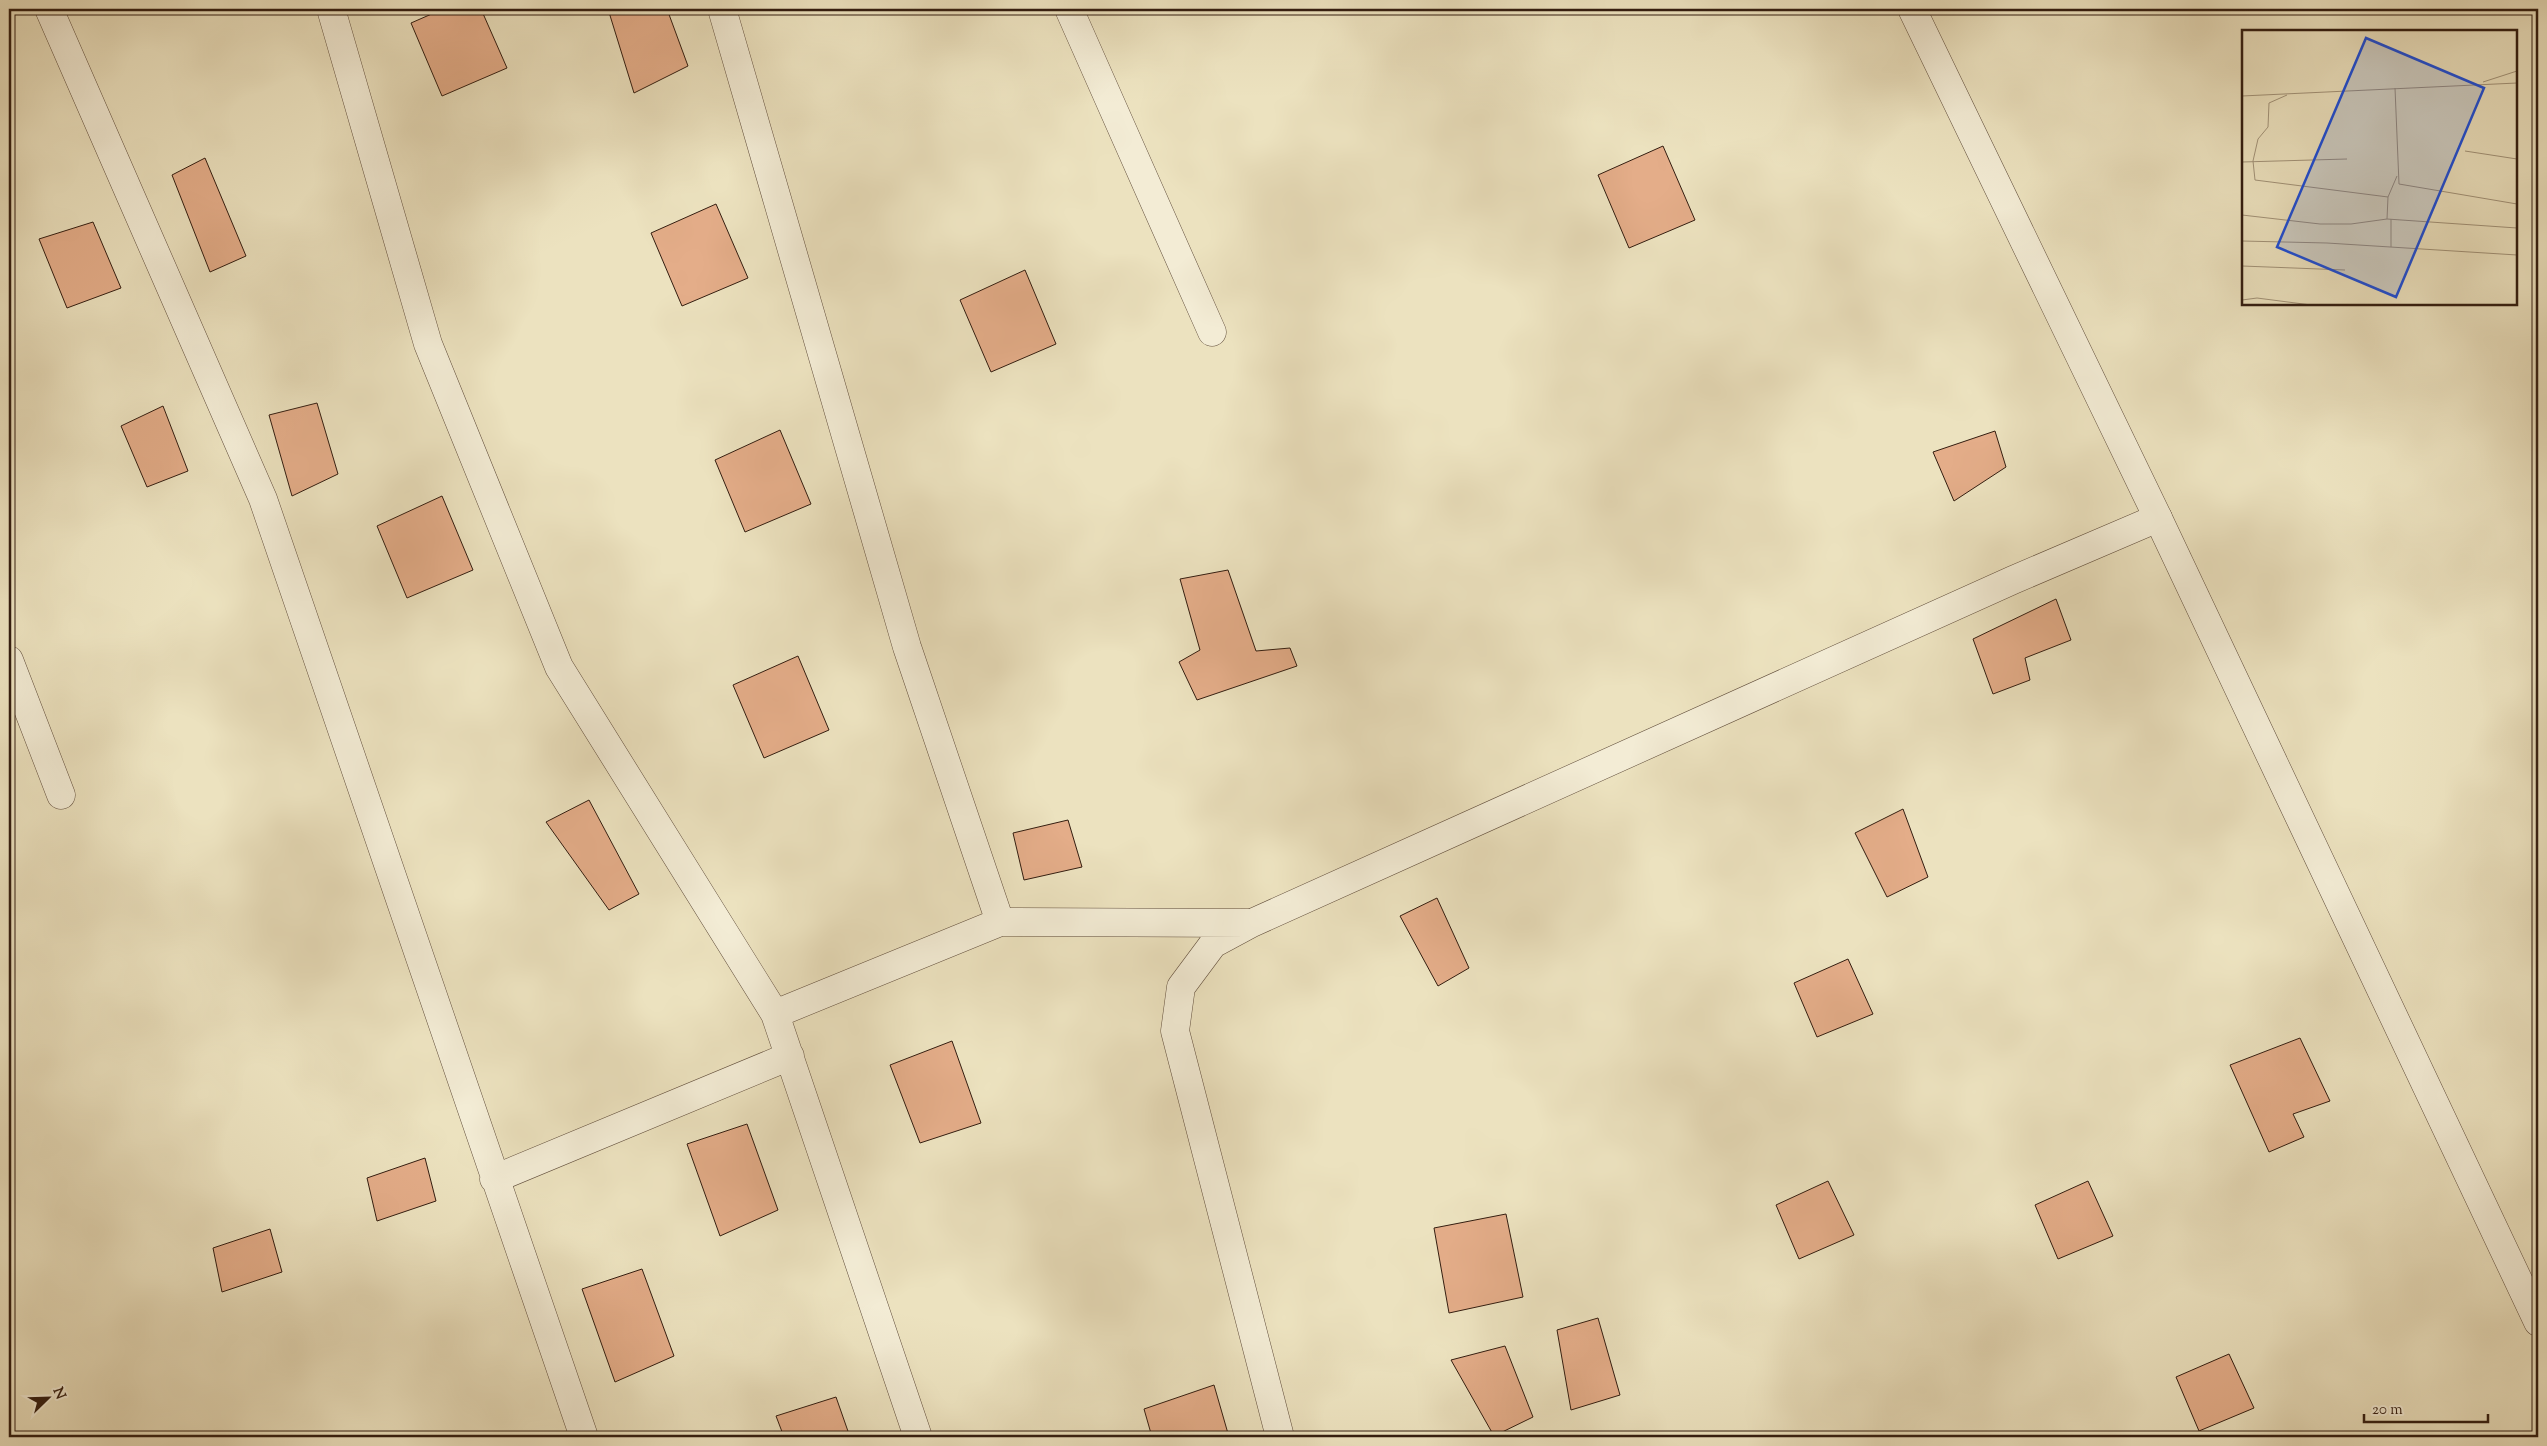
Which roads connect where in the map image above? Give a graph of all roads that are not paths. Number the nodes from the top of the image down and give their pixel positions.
1 (49, 9) edge
2 (331, 9) edge
3 (722, 9) edge
4 (1068, 9) edge
5 (1912, 9) edge
6 (1212, 332) dead end
7 (2158, 518) junction
8 (9, 660) edge
9 (60, 795) dead end
10 (1000, 922) junction
11 (1252, 923) junction
12 (775, 1014) junction
13 (790, 1056) junction
14 (494, 1179) junction
15 (2538, 1322) edge
16 (584, 1437) edge
17 (918, 1437) edge
18 (1280, 1437) edge

1 - 14 street
2 - 12 street
3 - 10 street
4 - 6 street
5 - 7 street
7 - 11 street
7 - 15 street
8 - 9 street
10 - 11 street
10 - 12 street
11 - 18 street
12 - 13 street
13 - 14 street
13 - 17 street
14 - 16 street

